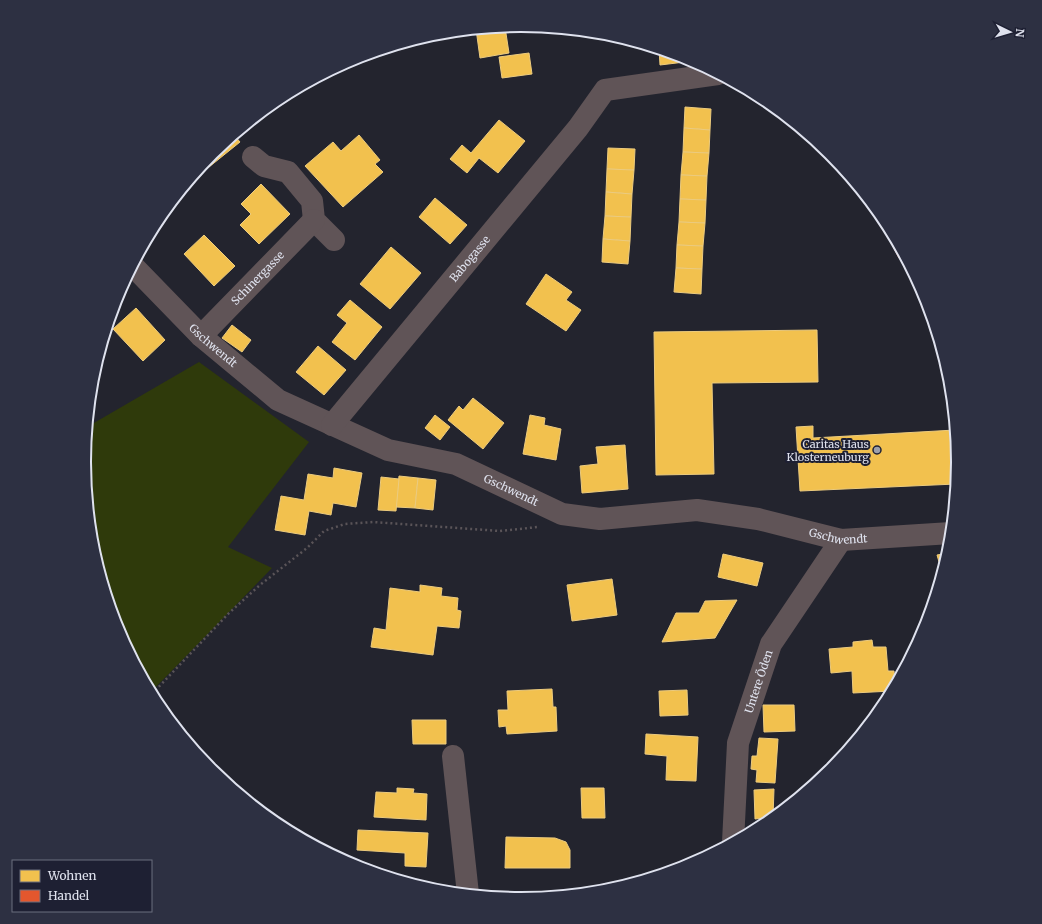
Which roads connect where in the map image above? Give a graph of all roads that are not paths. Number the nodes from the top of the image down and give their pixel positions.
1 (709, 75) edge
2 (253, 157) dead end
3 (314, 220) junction
4 (334, 240) dead end
5 (136, 270) edge
6 (201, 336) junction
7 (332, 425) junction
8 (945, 534) edge
9 (840, 540) junction
10 (453, 756) dead end
11 (733, 835) edge
12 (467, 888) edge

1 - 7 street, Babogasse
2 - 3 street
3 - 4 street
3 - 6 street, Schinergasse
5 - 6 street, Gschwendt
6 - 7 street, Gschwendt
7 - 9 street, Gschwendt
8 - 9 street, Gschwendt
9 - 11 street, Untere Öden
10 - 12 street

